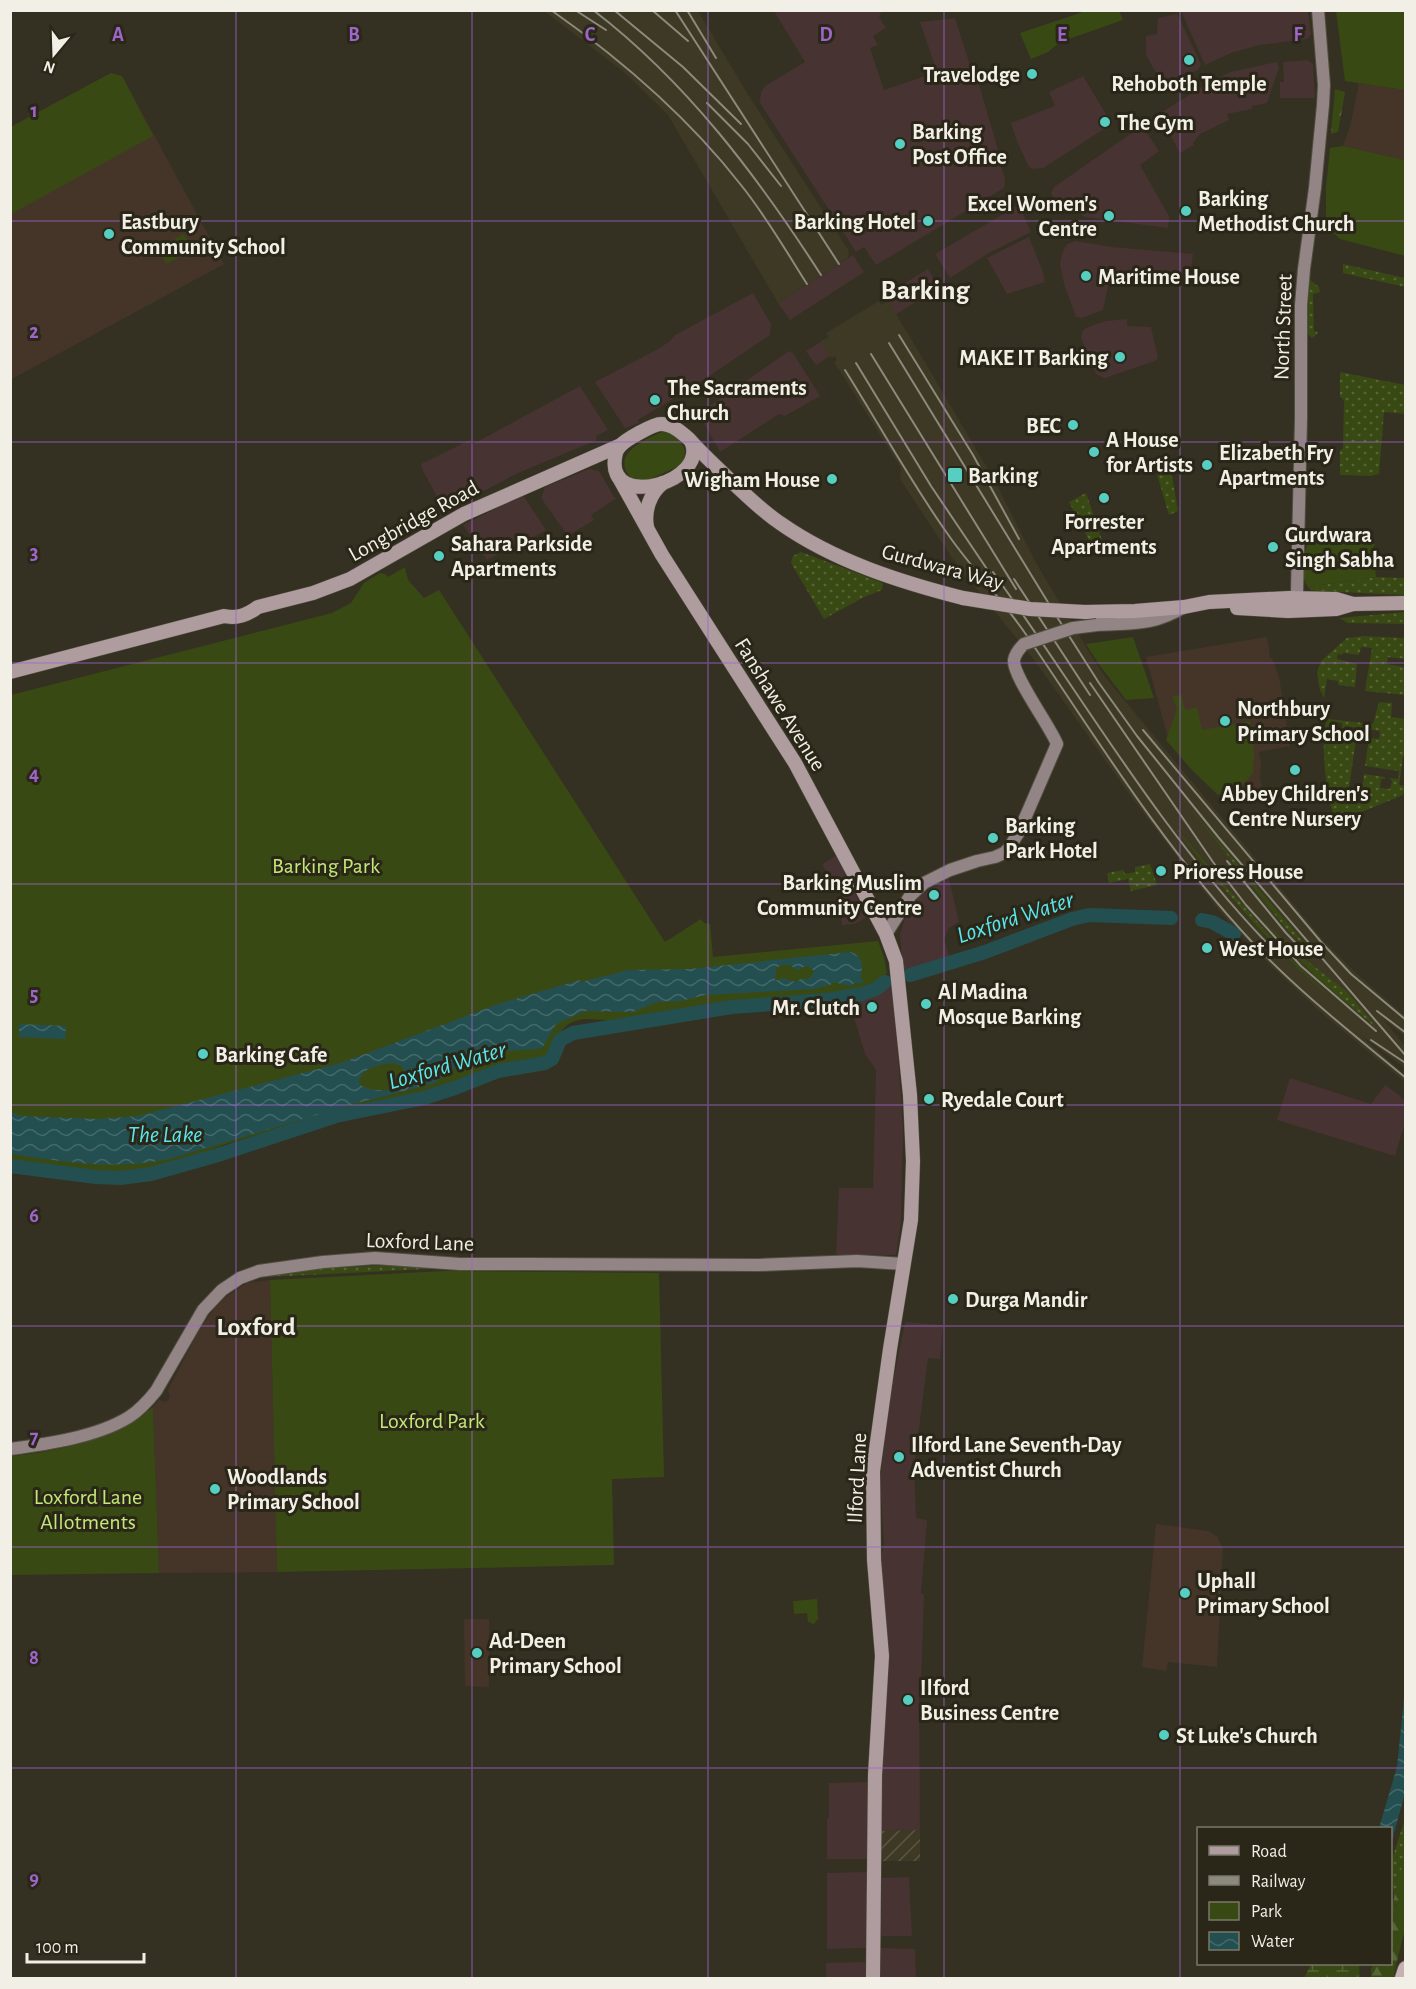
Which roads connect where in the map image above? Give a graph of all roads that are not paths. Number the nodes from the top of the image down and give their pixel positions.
1 (1318, 10) edge
2 (690, 441) junction
3 (621, 445) junction
4 (584, 460) junction
5 (721, 471) junction
6 (617, 474) junction
7 (672, 478) junction
8 (652, 537) junction
9 (1406, 603) edge
10 (1300, 604) junction
11 (1353, 604) junction
12 (1184, 607) junction
13 (10, 672) edge
14 (886, 934) junction
15 (904, 1264) junction
16 (10, 1449) edge
17 (1406, 1969) edge
18 (873, 1978) edge
19 (1403, 1978) edge

1 - 10 street, North Street
2 - 3 main road
2 - 5 main road, Gurdwara Way
2 - 7 main road
3 - 4 main road, Longbridge Road
3 - 6 main road
4 - 6 main road
4 - 13 main road, Longbridge Road
5 - 7 main road
5 - 12 main road, Gurdwara Way, bridge
6 - 7 main road
6 - 8 main road, Fanshawe Avenue
7 - 8 main road, Fanshawe Avenue
8 - 14 main road, Fanshawe Avenue
9 - 11 main road, Gurdwara Way
10 - 11 main road, Gurdwara Way
10 - 11 main road, Gurdwara Way
10 - 12 main road, Gurdwara Way
10 - 12 main road, Gurdwara Way
12 - 14 street, bridge
14 - 15 main road, Ilford Lane
15 - 16 street, Loxford Lane
15 - 18 main road, Ilford Lane
17 - 19 highway

